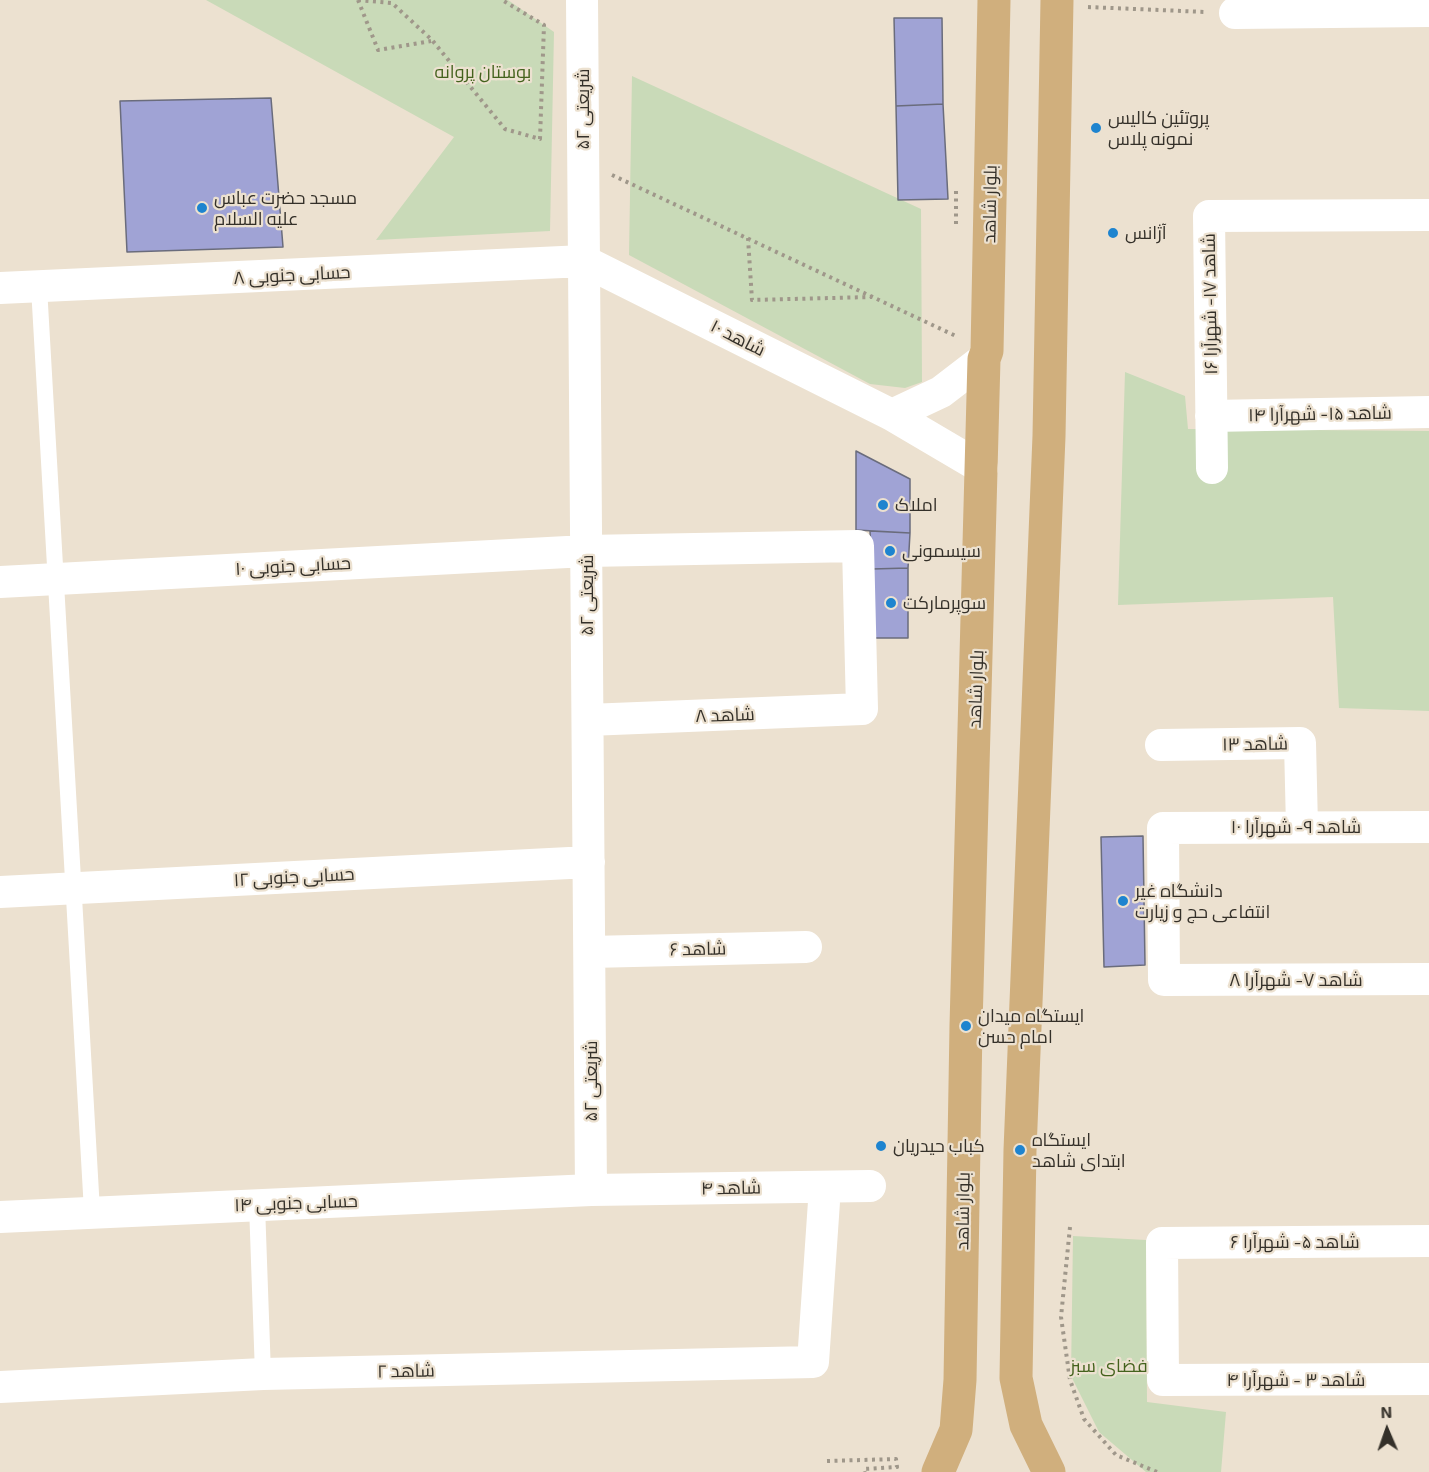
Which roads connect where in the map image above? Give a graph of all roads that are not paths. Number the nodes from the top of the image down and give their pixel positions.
1 (582, 0) edge
2 (994, 0) edge
3 (1057, 3) edge
4 (1429, 11) edge
5 (1235, 13) road end
6 (1429, 215) edge
7 (584, 261) junction
8 (39, 286) junction
9 (0, 288) edge
10 (986, 355) junction
11 (1429, 412) edge
12 (892, 415) junction
13 (1211, 416) junction
14 (982, 468) junction
15 (1212, 468) dead end
16 (586, 551) junction
17 (55, 579) junction
18 (0, 582) edge
19 (588, 720) junction
20 (1161, 745) dead end
21 (1302, 827) junction
22 (1429, 827) edge
23 (589, 862) junction
24 (73, 888) junction
25 (0, 892) edge
26 (806, 947) dead end
27 (590, 952) junction
28 (1429, 979) edge
29 (1164, 980) joint
30 (870, 1186) dead end
31 (825, 1187) junction
32 (591, 1190) junction
33 (257, 1205) junction
34 (92, 1212) junction
35 (0, 1217) edge
36 (1429, 1241) edge
37 (264, 1374) junction
38 (1429, 1379) edge
39 (1163, 1380) joint
40 (0, 1387) edge
41 (1047, 1471) edge
42 (938, 1472) edge

1 - 7 street, شریعتی ۵۲
2 - 10 main road, بلوار شاهد
3 - 41 main road
4 - 5 street
6 - 13 street, شاهد ۱۷- شهرآرا ۱۶
7 - 8 street, حسابی جنوبی ۸
7 - 12 street, شاهد ۱۰
7 - 16 street, شریعتی ۵۲
8 - 9 street, حسابی جنوبی ۸
8 - 17 lane
10 - 12 street
10 - 14 main road, بلوار شاهد
11 - 13 street, شاهد ۱۵- شهرآرا ۱۴
12 - 14 street, شاهد ۱۰
13 - 15 street, شاهد ۱۷- شهرآرا ۱۶
14 - 42 main road, بلوار شاهد
16 - 17 street, حسابی جنوبی ۱۰
16 - 19 street, شریعتی ۵۲
16 - 19 street, شاهد ۸
17 - 18 street, حسابی جنوبی ۱۰
17 - 24 lane
19 - 23 street, شریعتی ۵۲
20 - 21 street, شاهد ۱۳
21 - 22 street, شاهد ۹- شهرآرا ۱۰
21 - 29 street, شاهد ۹- شهرآرا ۱۰
23 - 24 street, حسابی جنوبی ۱۲
23 - 27 street, شریعتی ۵۲
24 - 25 street, حسابی جنوبی ۱۲
24 - 34 lane
26 - 27 street, شاهد ۶
27 - 32 street, شریعتی ۵۲
28 - 29 street, شاهد ۷- شهرآرا ۸
30 - 31 street, شاهد ۴
31 - 32 street, شاهد ۴
31 - 37 street, شاهد ۲
32 - 33 street, حسابی جنوبی ۱۴
33 - 34 street, حسابی جنوبی ۱۴
33 - 37 lane
34 - 35 street, حسابی جنوبی ۱۴
36 - 39 street, شاهد ۵- شهرآرا ۶
37 - 40 street, شاهد ۲
38 - 39 street, شاهد ۳ - شهرآرا ۴

